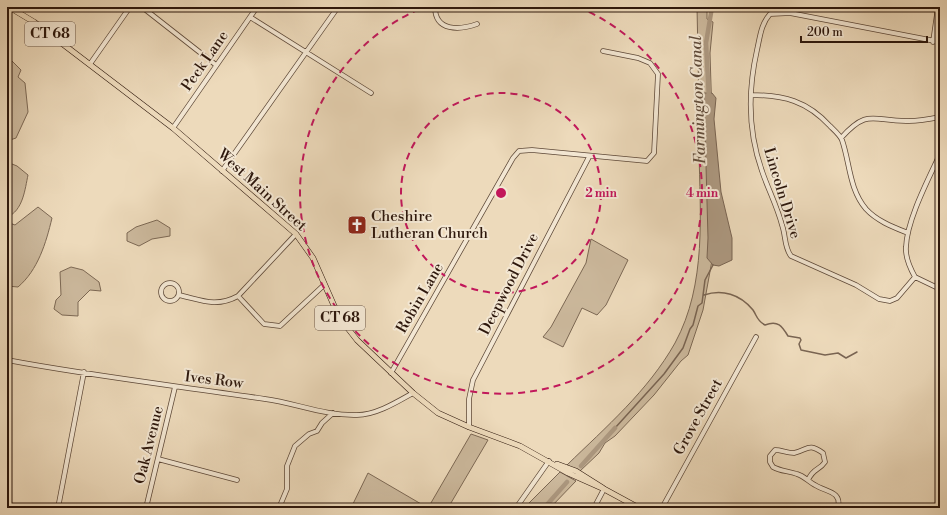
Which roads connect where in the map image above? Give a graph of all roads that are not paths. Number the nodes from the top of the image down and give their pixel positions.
1 (9, 7) edge
2 (130, 7) edge
3 (142, 7) edge
4 (257, 7) edge
5 (338, 7) edge
6 (435, 7) edge
7 (790, 7) edge
8 (938, 7) edge
9 (790, 13) junction
10 (250, 18) junction
11 (477, 24) dead end
12 (933, 42) junction
13 (940, 42) edge
14 (603, 51) dead end
15 (304, 52) junction
16 (90, 64) junction
17 (216, 65) junction
18 (371, 93) dead end
19 (751, 95) junction
20 (940, 117) edge
21 (173, 128) junction
22 (841, 138) junction
23 (940, 154) edge
24 (589, 157) junction
25 (222, 170) junction
26 (908, 233) junction
27 (296, 234) junction
28 (915, 277) junction
29 (324, 285) junction
30 (940, 290) edge
31 (179, 295) junction
32 (238, 296) junction
33 (756, 337) dead end
34 (7, 360) edge
35 (84, 372) junction
36 (391, 372) junction
37 (175, 387) junction
38 (413, 393) junction
39 (333, 413) junction
40 (469, 428) junction
41 (158, 459) junction
42 (549, 461) junction
43 (237, 480) dead end
44 (808, 480) junction
45 (604, 489) junction
46 (58, 508) edge
47 (146, 508) edge
48 (279, 508) edge
49 (516, 508) edge
50 (594, 508) edge
51 (639, 508) edge
52 (662, 508) edge
53 (838, 508) edge

1 - 16 main road, West Main Street / CT 68
2 - 16 street
3 - 17 street
4 - 10 street, Peck Lane
5 - 15 street
6 - 11 street
7 - 9 street
8 - 12 street
9 - 12 street, Lincoln Drive
9 - 19 street, Lincoln Drive
10 - 15 street
10 - 17 street, Peck Lane
12 - 13 street, Lincoln Drive
14 - 24 street
15 - 18 street
15 - 25 street
16 - 21 main road, West Main Street / CT 68
17 - 21 street, Peck Lane
19 - 22 street
19 - 28 street, Lincoln Drive
20 - 22 street
21 - 25 main road, West Main Street / CT 68
22 - 26 street
23 - 26 street
24 - 36 street, Robin Lane
24 - 40 street, Deepwood Drive
25 - 27 main road, West Main Street / CT 68
26 - 28 street
27 - 29 main road, West Main Street / CT 68
27 - 32 street
28 - 30 street
29 - 32 street
29 - 36 main road, West Main Street / CT 68
31 - 31 street
31 - 32 street
33 - 52 street, Grove Street
34 - 35 street, Ives Row
35 - 37 street, Ives Row
35 - 46 street
36 - 38 main road, West Main Street / CT 68
37 - 39 street, Ives Row
37 - 41 street, Oak Avenue
38 - 39 street, Ives Row
38 - 40 main road, West Main Street / CT 68
39 - 48 street
40 - 42 main road, West Main Street / CT 68
41 - 43 street
41 - 47 street, Oak Avenue
42 - 45 main road, West Main Street / CT 68
42 - 49 street
44 - 44 street
44 - 53 street
45 - 50 street
45 - 51 main road, West Main Street / CT 68

